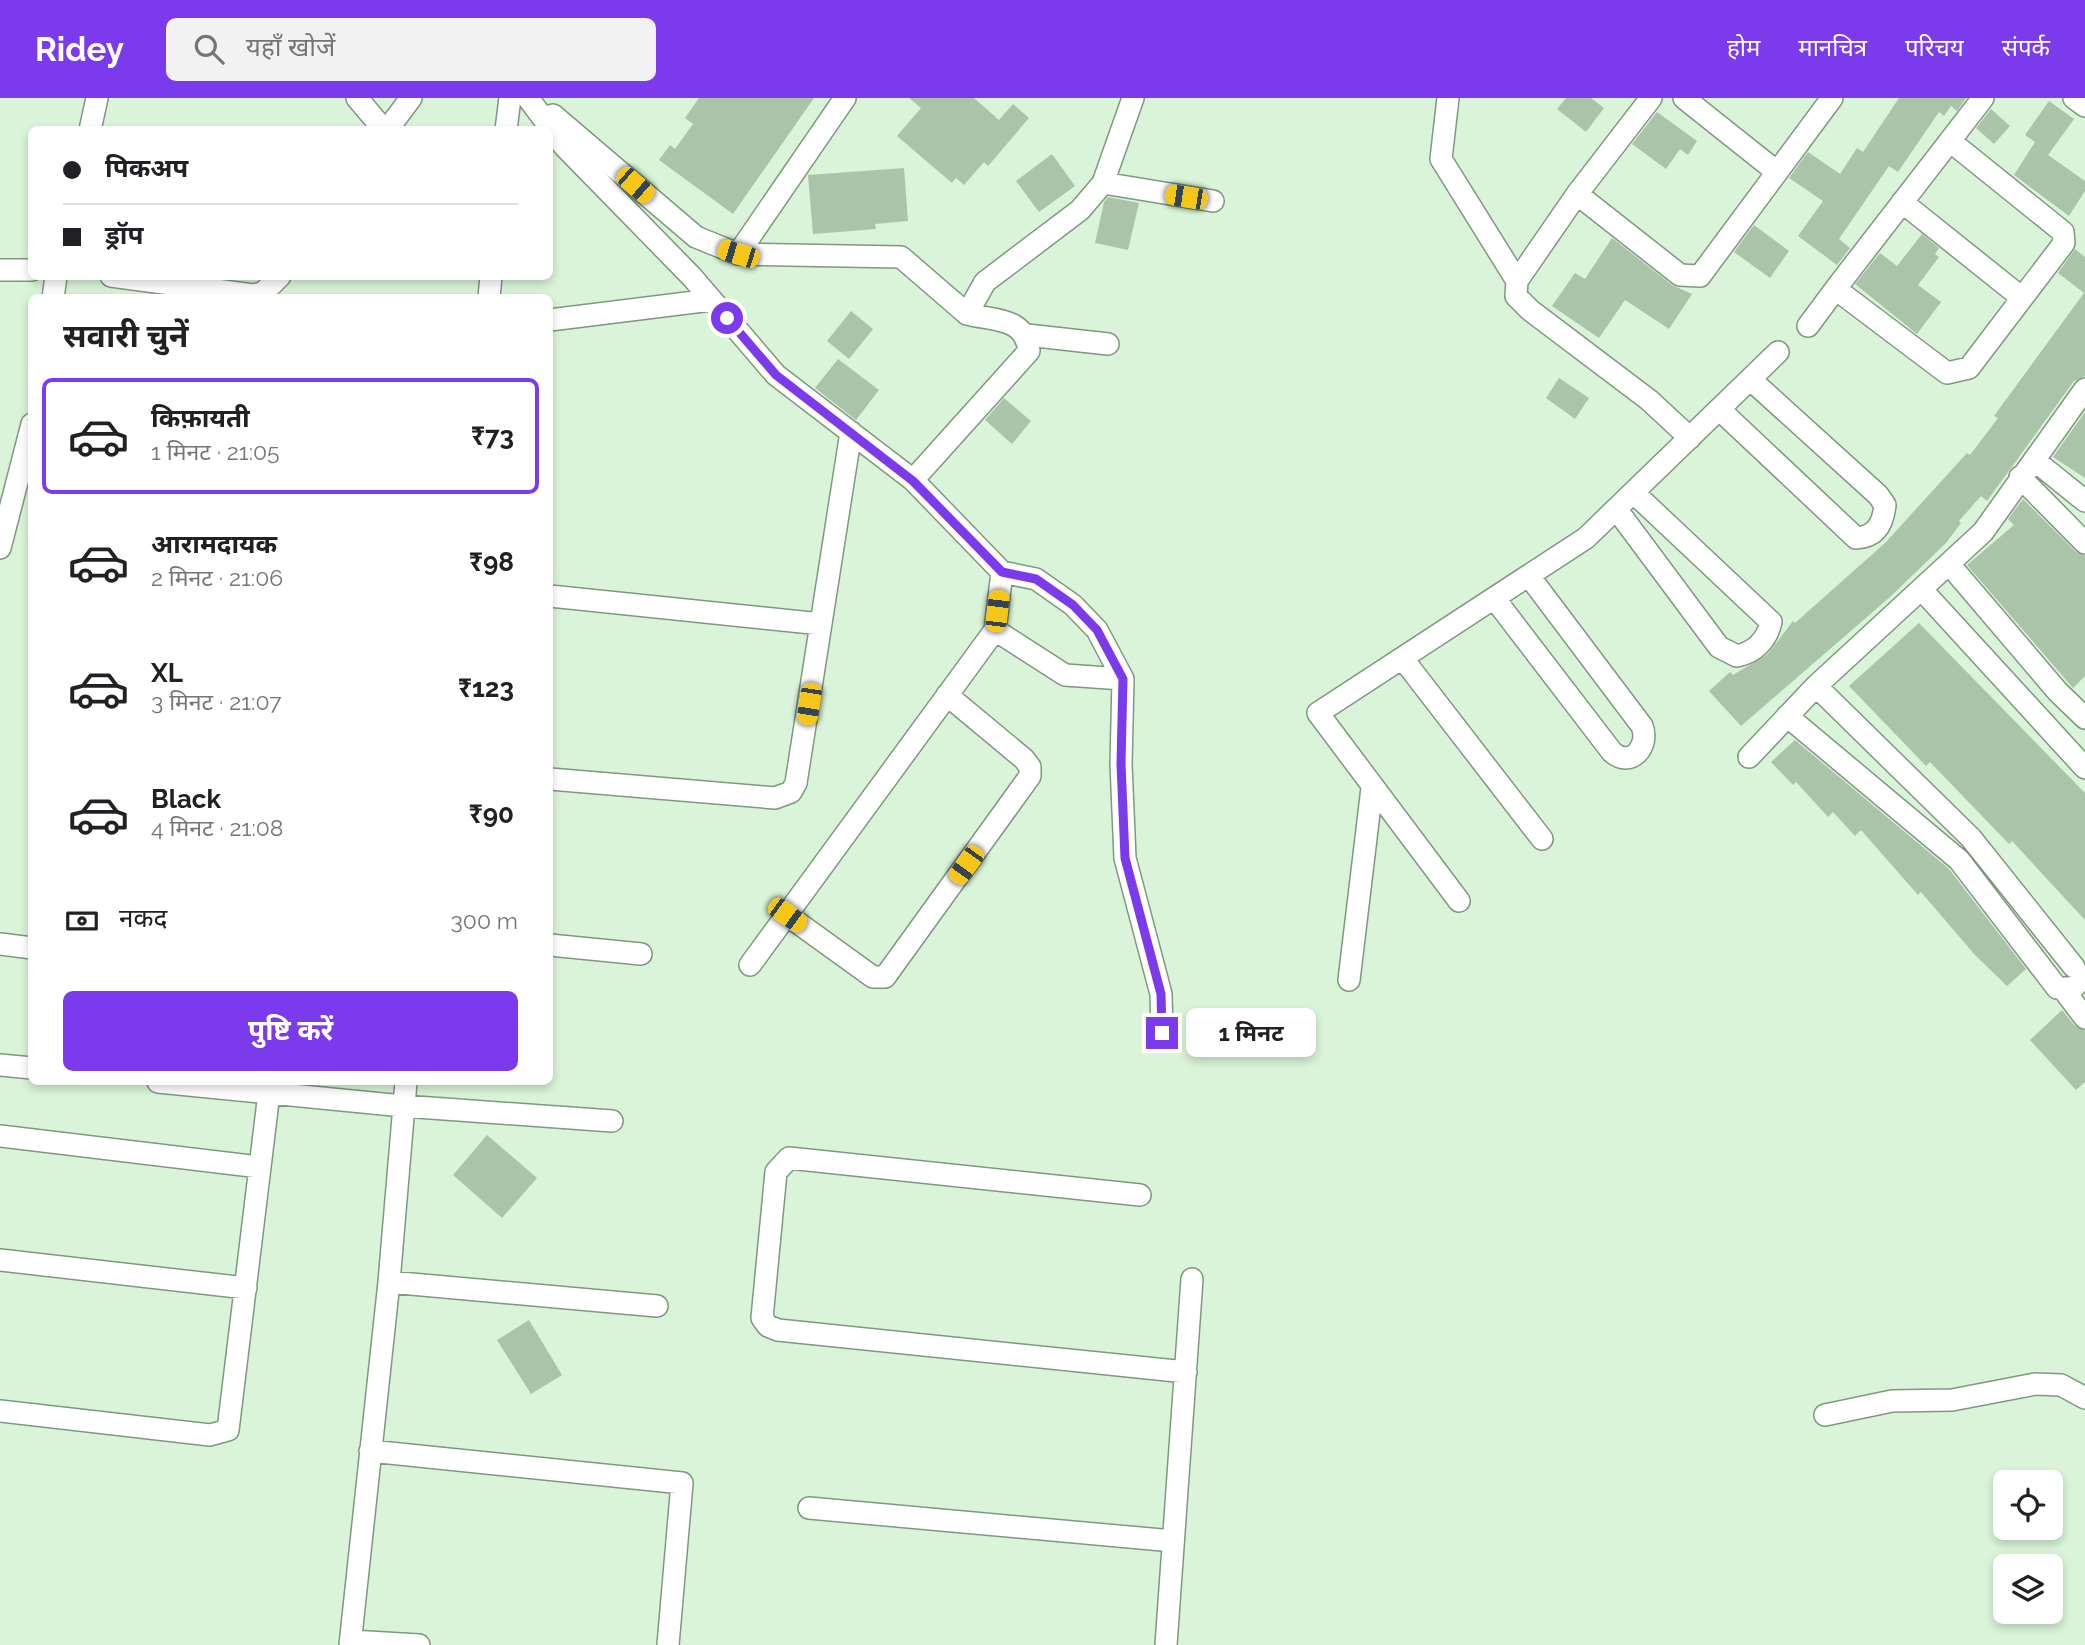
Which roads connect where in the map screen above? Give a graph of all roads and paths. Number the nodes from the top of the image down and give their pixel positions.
1 (97, 98) edge
2 (357, 98) edge
3 (411, 98) edge
4 (510, 98) edge
5 (528, 98) edge
6 (845, 98) edge
7 (1133, 98) edge
8 (1448, 98) edge
9 (1651, 98) edge
10 (1684, 98) edge
11 (1832, 98) edge
12 (1983, 98) edge
13 (2074, 98) edge
14 (2085, 106) edge
15 (553, 115) dead end
16 (91, 126) edge
17 (382, 126) edge
18 (388, 126) edge
19 (506, 126) edge
20 (549, 126) edge
21 (553, 131) edge
22 (1950, 141) junction
23 (1777, 172) junction
24 (1103, 183) junction
25 (1577, 194) junction
26 (1213, 201) dead end
27 (1902, 202) junction
28 (738, 254) junction
29 (0, 270) edge
30 (28, 270) edge
31 (141, 280) edge
32 (278, 280) edge
33 (1517, 281) junction
34 (1840, 283) junction
35 (246, 294) edge
36 (255, 294) edge
37 (2022, 298) junction
38 (710, 300) junction
39 (967, 314) junction
40 (553, 320) edge
41 (1808, 326) dead end
42 (1027, 335) junction
43 (1108, 344) dead end
44 (1778, 352) dead end
45 (1750, 379) junction
46 (2085, 389) edge
47 (1719, 409) junction
48 (851, 432) junction
49 (1690, 438) junction
50 (28, 440) edge
51 (2034, 460) junction
52 (2020, 477) junction
53 (913, 481) junction
54 (1634, 493) junction
55 (2085, 501) edge
56 (1616, 510) junction
57 (2085, 543) edge
58 (0, 548) edge
59 (1949, 564) junction
60 (1002, 572) junction
61 (1529, 576) junction
62 (1922, 590) junction
63 (553, 596) edge
64 (1494, 598) junction
65 (821, 624) junction
66 (995, 630) junction
67 (1402, 659) junction
68 (1123, 679) junction
69 (1816, 686) junction
70 (947, 695) junction
71 (1787, 716) junction
72 (2085, 718) edge
73 (1749, 757) dead end
74 (2085, 768) edge
75 (553, 779) edge
76 (1372, 788) junction
77 (1542, 839) dead end
78 (1459, 901) dead end
79 (787, 915) junction
80 (0, 944) edge
81 (553, 945) edge
82 (28, 948) edge
83 (641, 954) dead end
84 (750, 965) dead end
85 (2081, 966) edge
86 (1349, 980) dead end
87 (2060, 988) junction
88 (2085, 1018) edge
89 (1162, 1033) dead end
90 (0, 1065) edge
91 (28, 1068) edge
92 (188, 1085) edge
93 (406, 1085) edge
94 (269, 1093) junction
95 (403, 1106) junction
96 (612, 1121) dead end
97 (0, 1136) edge
98 (260, 1167) junction
99 (1140, 1195) dead end
100 (0, 1260) edge
101 (1192, 1279) dead end
102 (389, 1282) junction
103 (246, 1288) junction
104 (657, 1306) dead end
105 (1186, 1372) junction
106 (2085, 1398) edge
107 (0, 1411) edge
108 (1825, 1415) dead end
109 (370, 1451) junction
110 (810, 1508) dead end
111 (1173, 1541) junction
112 (350, 1643) edge
113 (419, 1645) edge
114 (668, 1645) edge
115 (1166, 1645) edge

1 - 16 street
2 - 17 street
3 - 18 street
4 - 19 street
5 - 20 street
6 - 28 street
7 - 24 street
8 - 33 street
9 - 25 street
10 - 23 street
11 - 23 street
12 - 22 street
13 - 14 street
15 - 28 street
21 - 38 street
22 - 27 street
22 - 37 street
23 - 25 street
24 - 26 street
24 - 39 street
25 - 33 street
27 - 34 street
27 - 37 street
28 - 39 street
29 - 30 street
31 - 35 street
32 - 36 street
33 - 49 street
34 - 37 street
34 - 41 street
38 - 40 street
38 - 48 street
39 - 42 street
42 - 43 street
42 - 53 street
44 - 45 street
45 - 47 street
45 - 47 street
46 - 51 street
47 - 49 street
48 - 53 street
48 - 65 street
49 - 54 street
50 - 58 street
51 - 52 street
51 - 55 street
52 - 57 street
52 - 59 street
53 - 60 street
54 - 56 street
54 - 56 street
56 - 61 street
59 - 62 street
59 - 72 street
60 - 66 street
60 - 68 street
61 - 64 street
61 - 64 street
62 - 69 street
62 - 74 street
63 - 65 street
64 - 67 street
65 - 75 street
66 - 68 street
66 - 70 street
67 - 76 street
67 - 77 street
68 - 89 street
69 - 71 street
69 - 85 street
70 - 79 street
70 - 79 street
71 - 73 street
71 - 87 street
76 - 78 street
76 - 86 street
79 - 84 street
80 - 82 street
81 - 83 street
85 - 87 street
87 - 88 street
90 - 91 street
92 - 94 street
93 - 95 street
94 - 95 street
94 - 98 street
95 - 96 street
95 - 102 street
97 - 98 street
98 - 103 street
99 - 105 street
100 - 103 street
101 - 105 street
102 - 104 street
102 - 109 street
103 - 107 street
105 - 111 street
106 - 108 street
109 - 112 street
109 - 114 street
110 - 111 street
111 - 115 street
112 - 113 street

